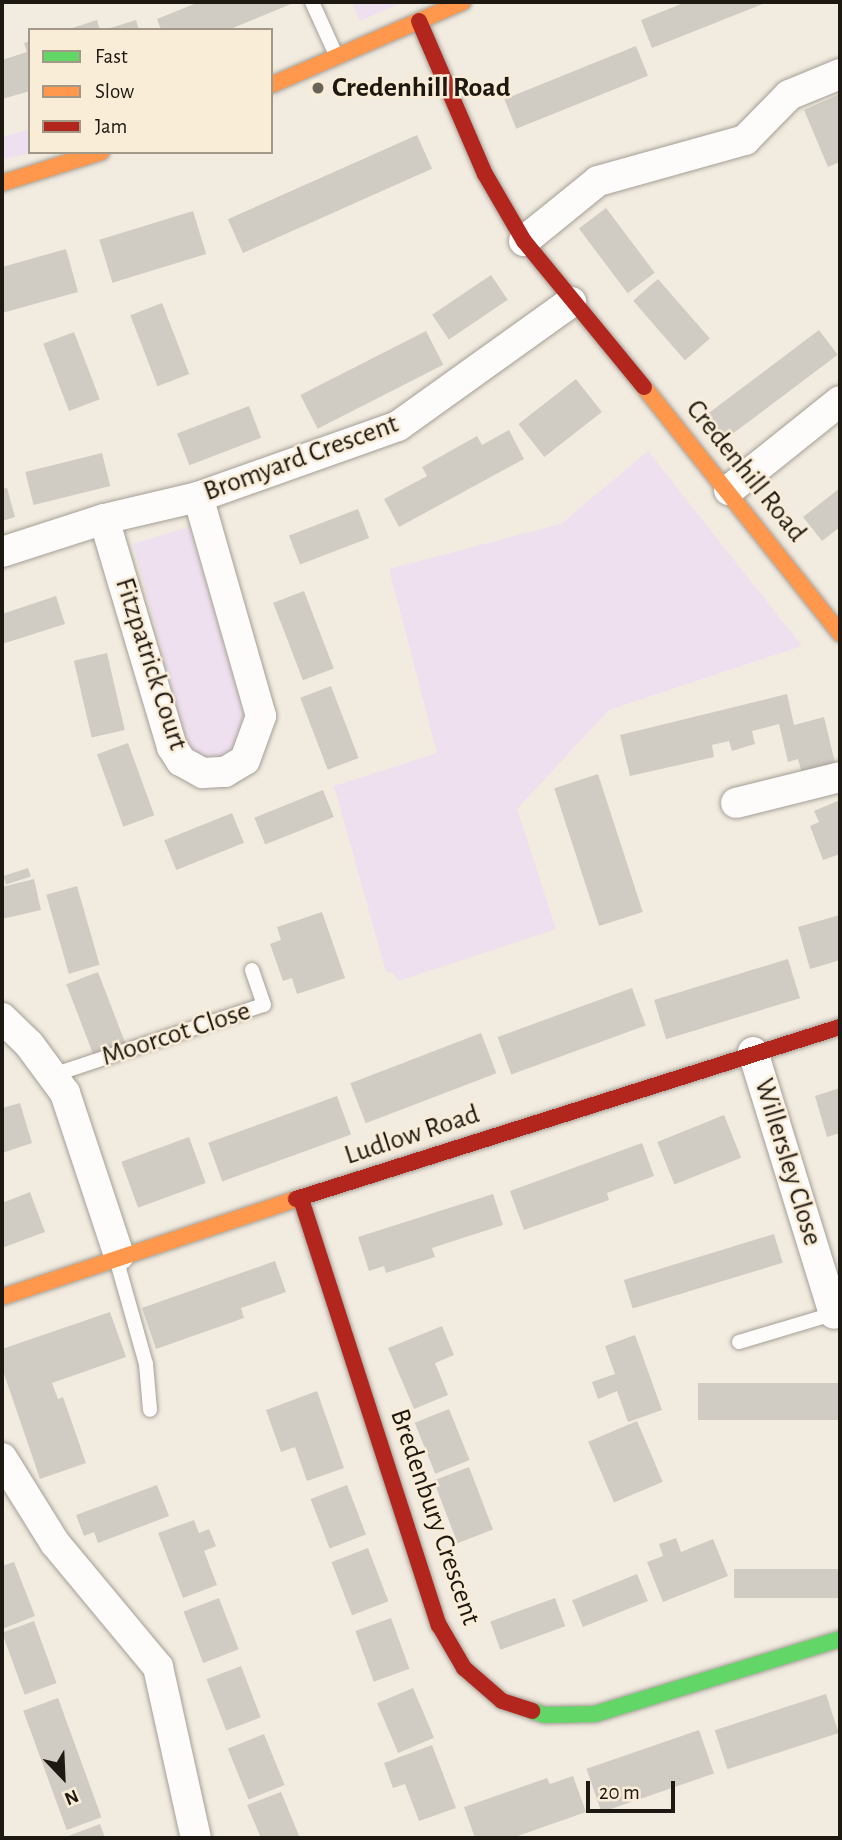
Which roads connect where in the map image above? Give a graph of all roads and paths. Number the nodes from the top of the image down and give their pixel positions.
1 (312, 2) edge
2 (463, 2) edge
3 (419, 21) junction
4 (336, 56) junction
5 (840, 74) edge
6 (273, 84) edge
7 (95, 154) edge
8 (2, 183) edge
9 (524, 242) junction
10 (571, 302) junction
11 (840, 401) edge
12 (729, 490) junction
13 (198, 497) junction
14 (104, 519) junction
15 (2, 552) edge
16 (840, 633) edge
17 (840, 777) edge
18 (736, 803) dead end
19 (253, 970) dead end
20 (2, 1018) edge
21 (840, 1027) edge
22 (753, 1052) junction
23 (53, 1076) junction
24 (301, 1199) junction
25 (118, 1256) junction
26 (2, 1297) edge
27 (837, 1313) edge
28 (739, 1342) dead end
29 (150, 1410) dead end
30 (2, 1458) edge
31 (840, 1639) edge
32 (196, 1838) edge

1 - 4 lane
2 - 3 street
3 - 4 street
3 - 9 street, Credenhill Road
4 - 6 street
5 - 9 street
7 - 8 street
9 - 10 street, Credenhill Road
10 - 12 street, Credenhill Road
10 - 13 street, Bromyard Crescent
11 - 12 street
12 - 16 street, Credenhill Road
13 - 14 street, Bromyard Crescent
13 - 14 street, Fitzpatrick Court
14 - 15 street, Bromyard Crescent
17 - 18 street
19 - 23 lane, Moorcot Close
20 - 23 street
21 - 22 street, Ludlow Road
22 - 24 street, Ludlow Road
22 - 27 street, Willersley Close
23 - 25 street
24 - 25 street, Ludlow Road
24 - 31 street, Bredenbury Crescent
25 - 26 street, Ludlow Road
25 - 29 lane
27 - 28 lane
30 - 32 street

